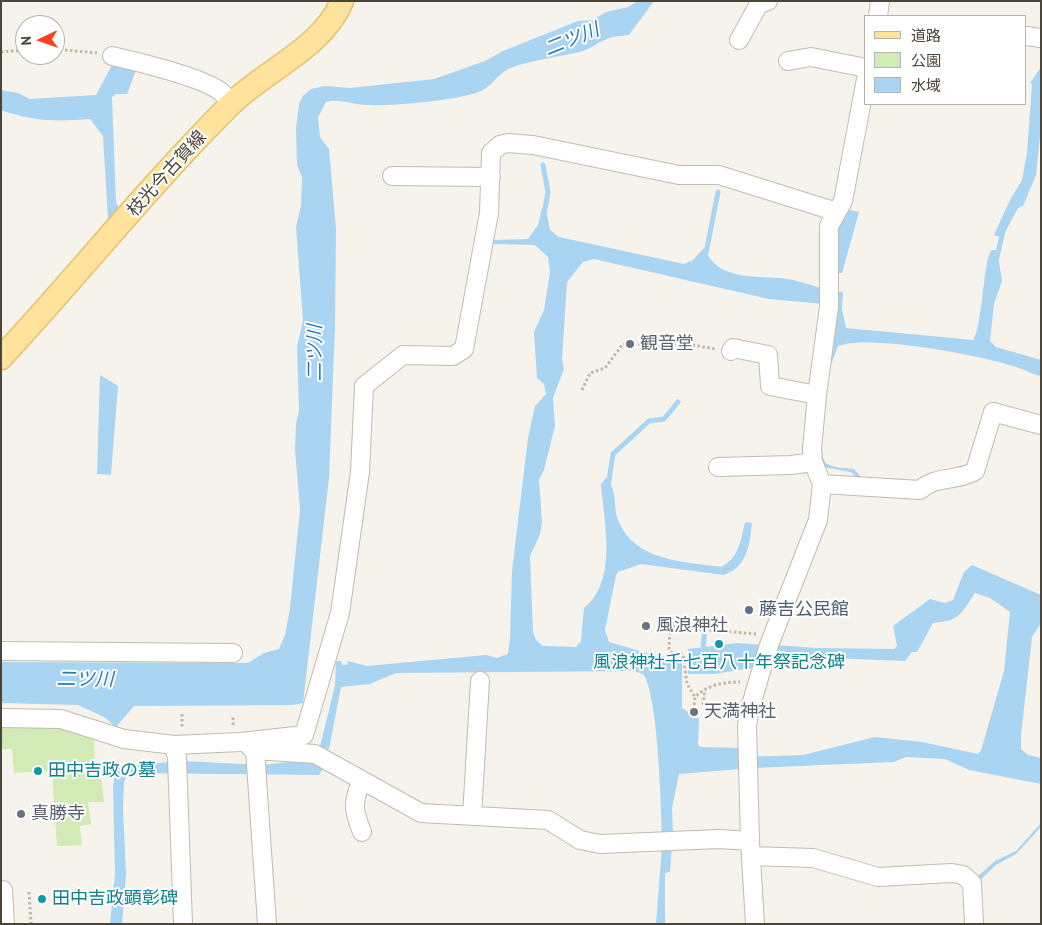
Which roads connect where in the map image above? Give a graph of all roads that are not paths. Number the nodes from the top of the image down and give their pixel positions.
1 (342, 1) edge
2 (768, 1) edge
3 (880, 1) edge
4 (878, 15) edge
5 (1027, 36) edge
6 (1041, 38) edge
7 (739, 40) dead end
8 (112, 56) road end
9 (788, 62) dead end
10 (864, 68) edge
11 (864, 90) edge
12 (231, 104) junction
13 (392, 176) dead end
14 (491, 177) junction
15 (837, 212) junction
16 (731, 351) road end
17 (1, 358) edge
18 (816, 395) junction
19 (1041, 425) edge
20 (813, 462) junction
21 (718, 467) dead end
22 (822, 484) junction
23 (1, 651) edge
24 (233, 653) dead end
25 (480, 681) dead end
26 (1, 718) edge
27 (178, 744) junction
28 (246, 746) junction
29 (362, 780) junction
30 (472, 816) junction
31 (362, 832) dead end
32 (750, 848) junction
33 (3, 890) dead end
34 (5, 924) edge
35 (183, 924) edge
36 (267, 924) edge
37 (755, 924) edge
38 (974, 924) edge

1 - 12 main road, 枝光今古賀線
2 - 7 street
3 - 4 street
5 - 6 street
8 - 12 street
9 - 10 street
11 - 15 street
12 - 17 main road, 枝光今古賀線
13 - 14 street
14 - 15 street
14 - 28 street
15 - 18 street
16 - 18 street
18 - 20 street
19 - 22 street
20 - 21 street
20 - 22 street
22 - 32 street
23 - 24 street
25 - 30 street
26 - 27 street
27 - 28 street
27 - 35 street
28 - 29 street
28 - 36 street
29 - 30 street
29 - 31 street
30 - 32 street
32 - 37 street
32 - 38 street
33 - 34 street

